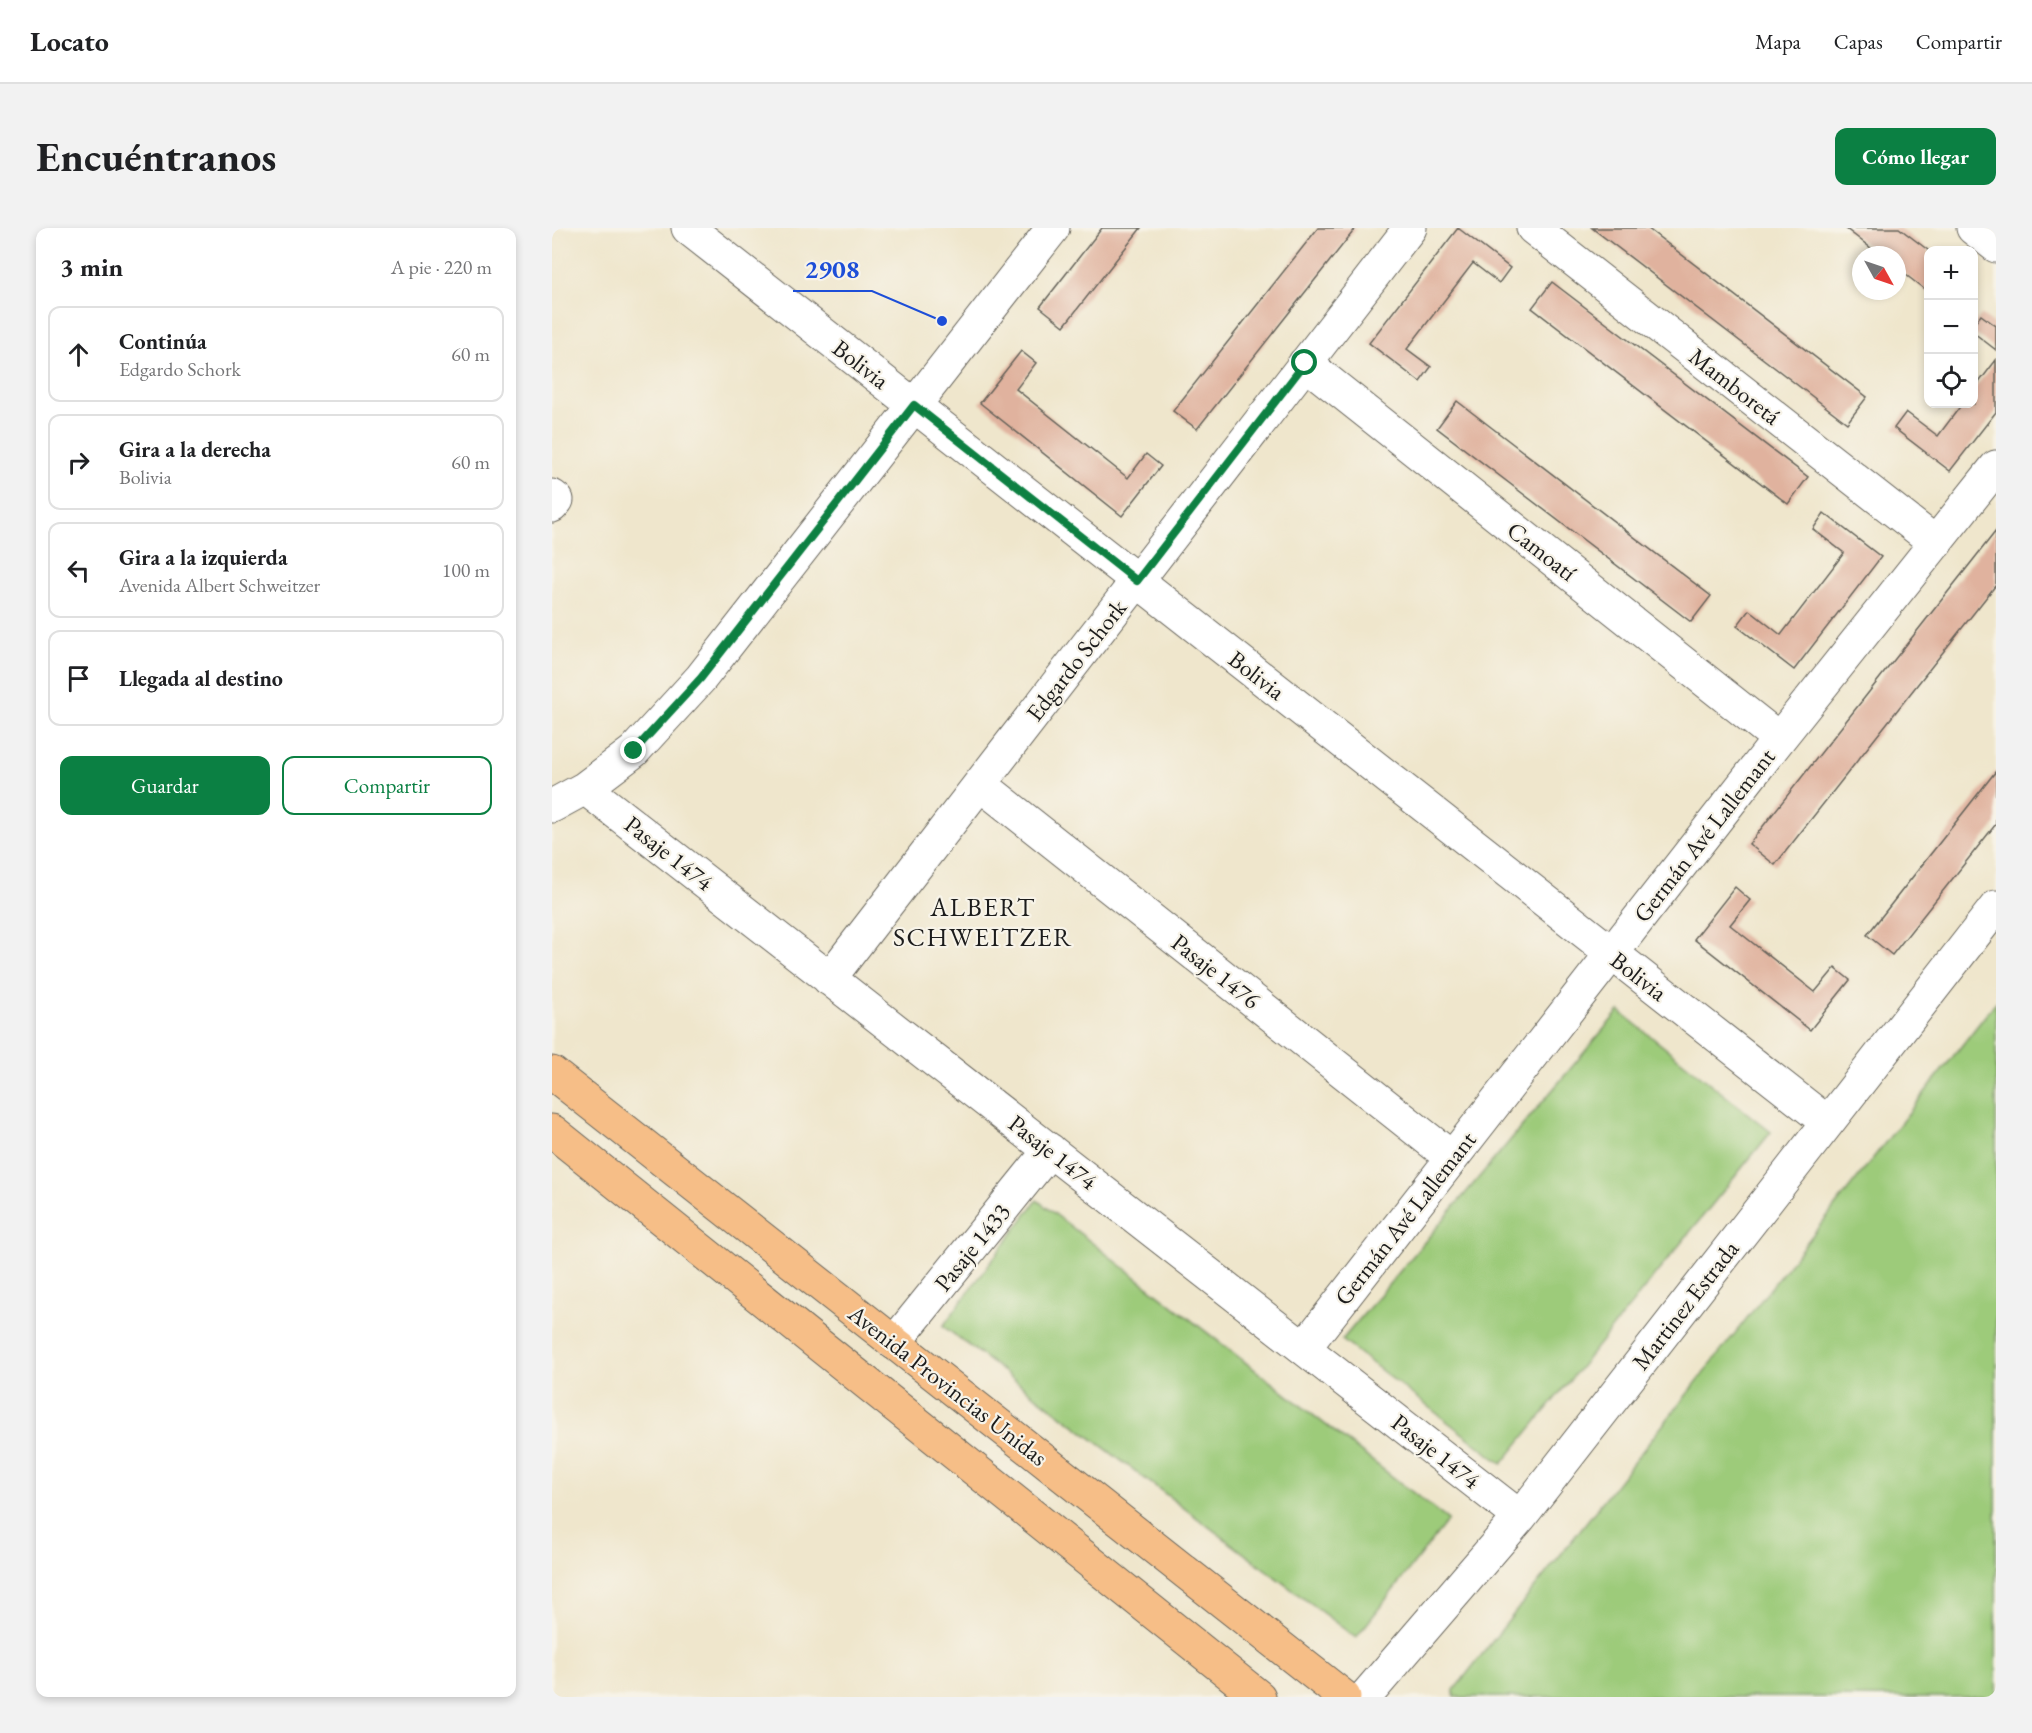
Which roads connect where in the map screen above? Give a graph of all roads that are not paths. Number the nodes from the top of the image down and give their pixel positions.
1 (688, 228) edge
2 (1053, 228) edge
3 (1410, 228) edge
4 (1533, 228) edge
5 (1973, 228) edge
6 (1996, 246) edge
7 (1305, 363) junction
8 (914, 405) junction
9 (1996, 467) edge
10 (552, 496) edge
11 (552, 506) edge
12 (1936, 543) junction
13 (1137, 581) junction
14 (1779, 739) junction
15 (980, 784) junction
16 (585, 788) junction
17 (552, 806) edge
18 (1996, 907) edge
19 (1611, 954) junction
20 (829, 979) junction
21 (552, 1073) edge
22 (1827, 1122) junction
23 (552, 1131) edge
24 (1050, 1150) junction
25 (1452, 1158) junction
26 (894, 1343) junction
27 (1304, 1348) junction
28 (1520, 1516) junction
29 (1259, 1697) edge
30 (1344, 1697) edge
31 (1365, 1697) edge

1 - 8 street, Bolivia
2 - 8 street
3 - 7 street, Edgardo Schork
4 - 12 street, Mamboretá
5 - 6 street
7 - 13 street, Edgardo Schork
7 - 14 street, Camoatí
8 - 13 street, Bolivia
8 - 16 street
9 - 12 street, Germán Avé Lallemant
10 - 11 street
12 - 14 street, Germán Avé Lallemant
13 - 15 street, Edgardo Schork
13 - 19 street, Bolivia
14 - 19 street, Germán Avé Lallemant
15 - 20 street, Edgardo Schork
15 - 25 street, Pasaje 1476
16 - 17 street
16 - 20 street, Pasaje 1474
18 - 22 street, Martinez Estrada
19 - 22 street, Bolivia
19 - 25 street, Germán Avé Lallemant
20 - 24 street, Pasaje 1474
21 - 26 main road, Avenida Provincias Unidas
22 - 28 street, Martinez Estrada
23 - 29 main road, Avenida Provincias Unidas
24 - 26 street, Pasaje 1433
24 - 27 street, Pasaje 1474
25 - 27 street, Germán Avé Lallemant
26 - 30 main road, Avenida Provincias Unidas
27 - 28 street, Pasaje 1474
28 - 31 street, Martinez Estrada

